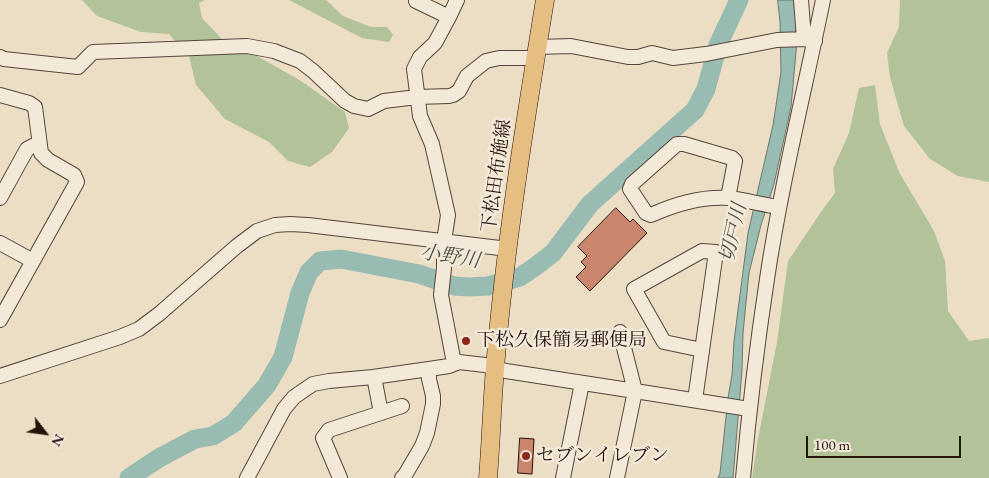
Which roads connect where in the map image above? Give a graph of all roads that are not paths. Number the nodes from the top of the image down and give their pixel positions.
1 (416, 0) edge
2 (457, 0) edge
3 (545, 0) edge
4 (801, 0) edge
5 (823, 0) edge
6 (449, 17) junction
7 (806, 40) junction
8 (536, 52) junction
9 (0, 57) edge
10 (0, 95) edge
11 (417, 96) junction
12 (39, 143) junction
13 (0, 198) edge
14 (728, 198) junction
15 (774, 207) junction
16 (444, 241) junction
17 (0, 243) edge
18 (508, 249) junction
19 (33, 261) junction
20 (0, 320) edge
21 (620, 332) dead end
22 (702, 350) junction
23 (454, 363) junction
24 (429, 369) junction
25 (495, 369) junction
26 (0, 376) edge
27 (373, 377) junction
28 (582, 383) junction
29 (635, 390) junction
30 (695, 400) junction
31 (402, 406) dead end
32 (746, 409) junction
33 (381, 413) junction
34 (247, 478) edge
35 (340, 478) edge
36 (402, 478) edge
37 (488, 478) edge
38 (564, 478) edge
39 (617, 478) edge
40 (742, 478) edge

1 - 6 street
2 - 6 street
3 - 8 main road, 下松田布施線
4 - 7 street
5 - 7 street
6 - 11 street
7 - 8 street
7 - 15 street
8 - 11 street
8 - 18 main road, 下松田布施線
9 - 11 street
10 - 12 street
11 - 16 street
12 - 13 street
12 - 19 street
14 - 14 street
14 - 15 street
15 - 32 street
16 - 18 street
16 - 23 street
16 - 26 street
17 - 19 street
18 - 25 main road, 下松田布施線
19 - 20 street
21 - 29 street
22 - 22 street
22 - 30 street
23 - 24 street
23 - 25 street
24 - 27 street
24 - 36 street
25 - 28 street
25 - 37 main road, 下松田布施線
27 - 33 street
27 - 34 street
28 - 29 street
28 - 38 street
29 - 30 street
29 - 39 street
30 - 32 street
31 - 33 street
32 - 40 street
33 - 35 street

